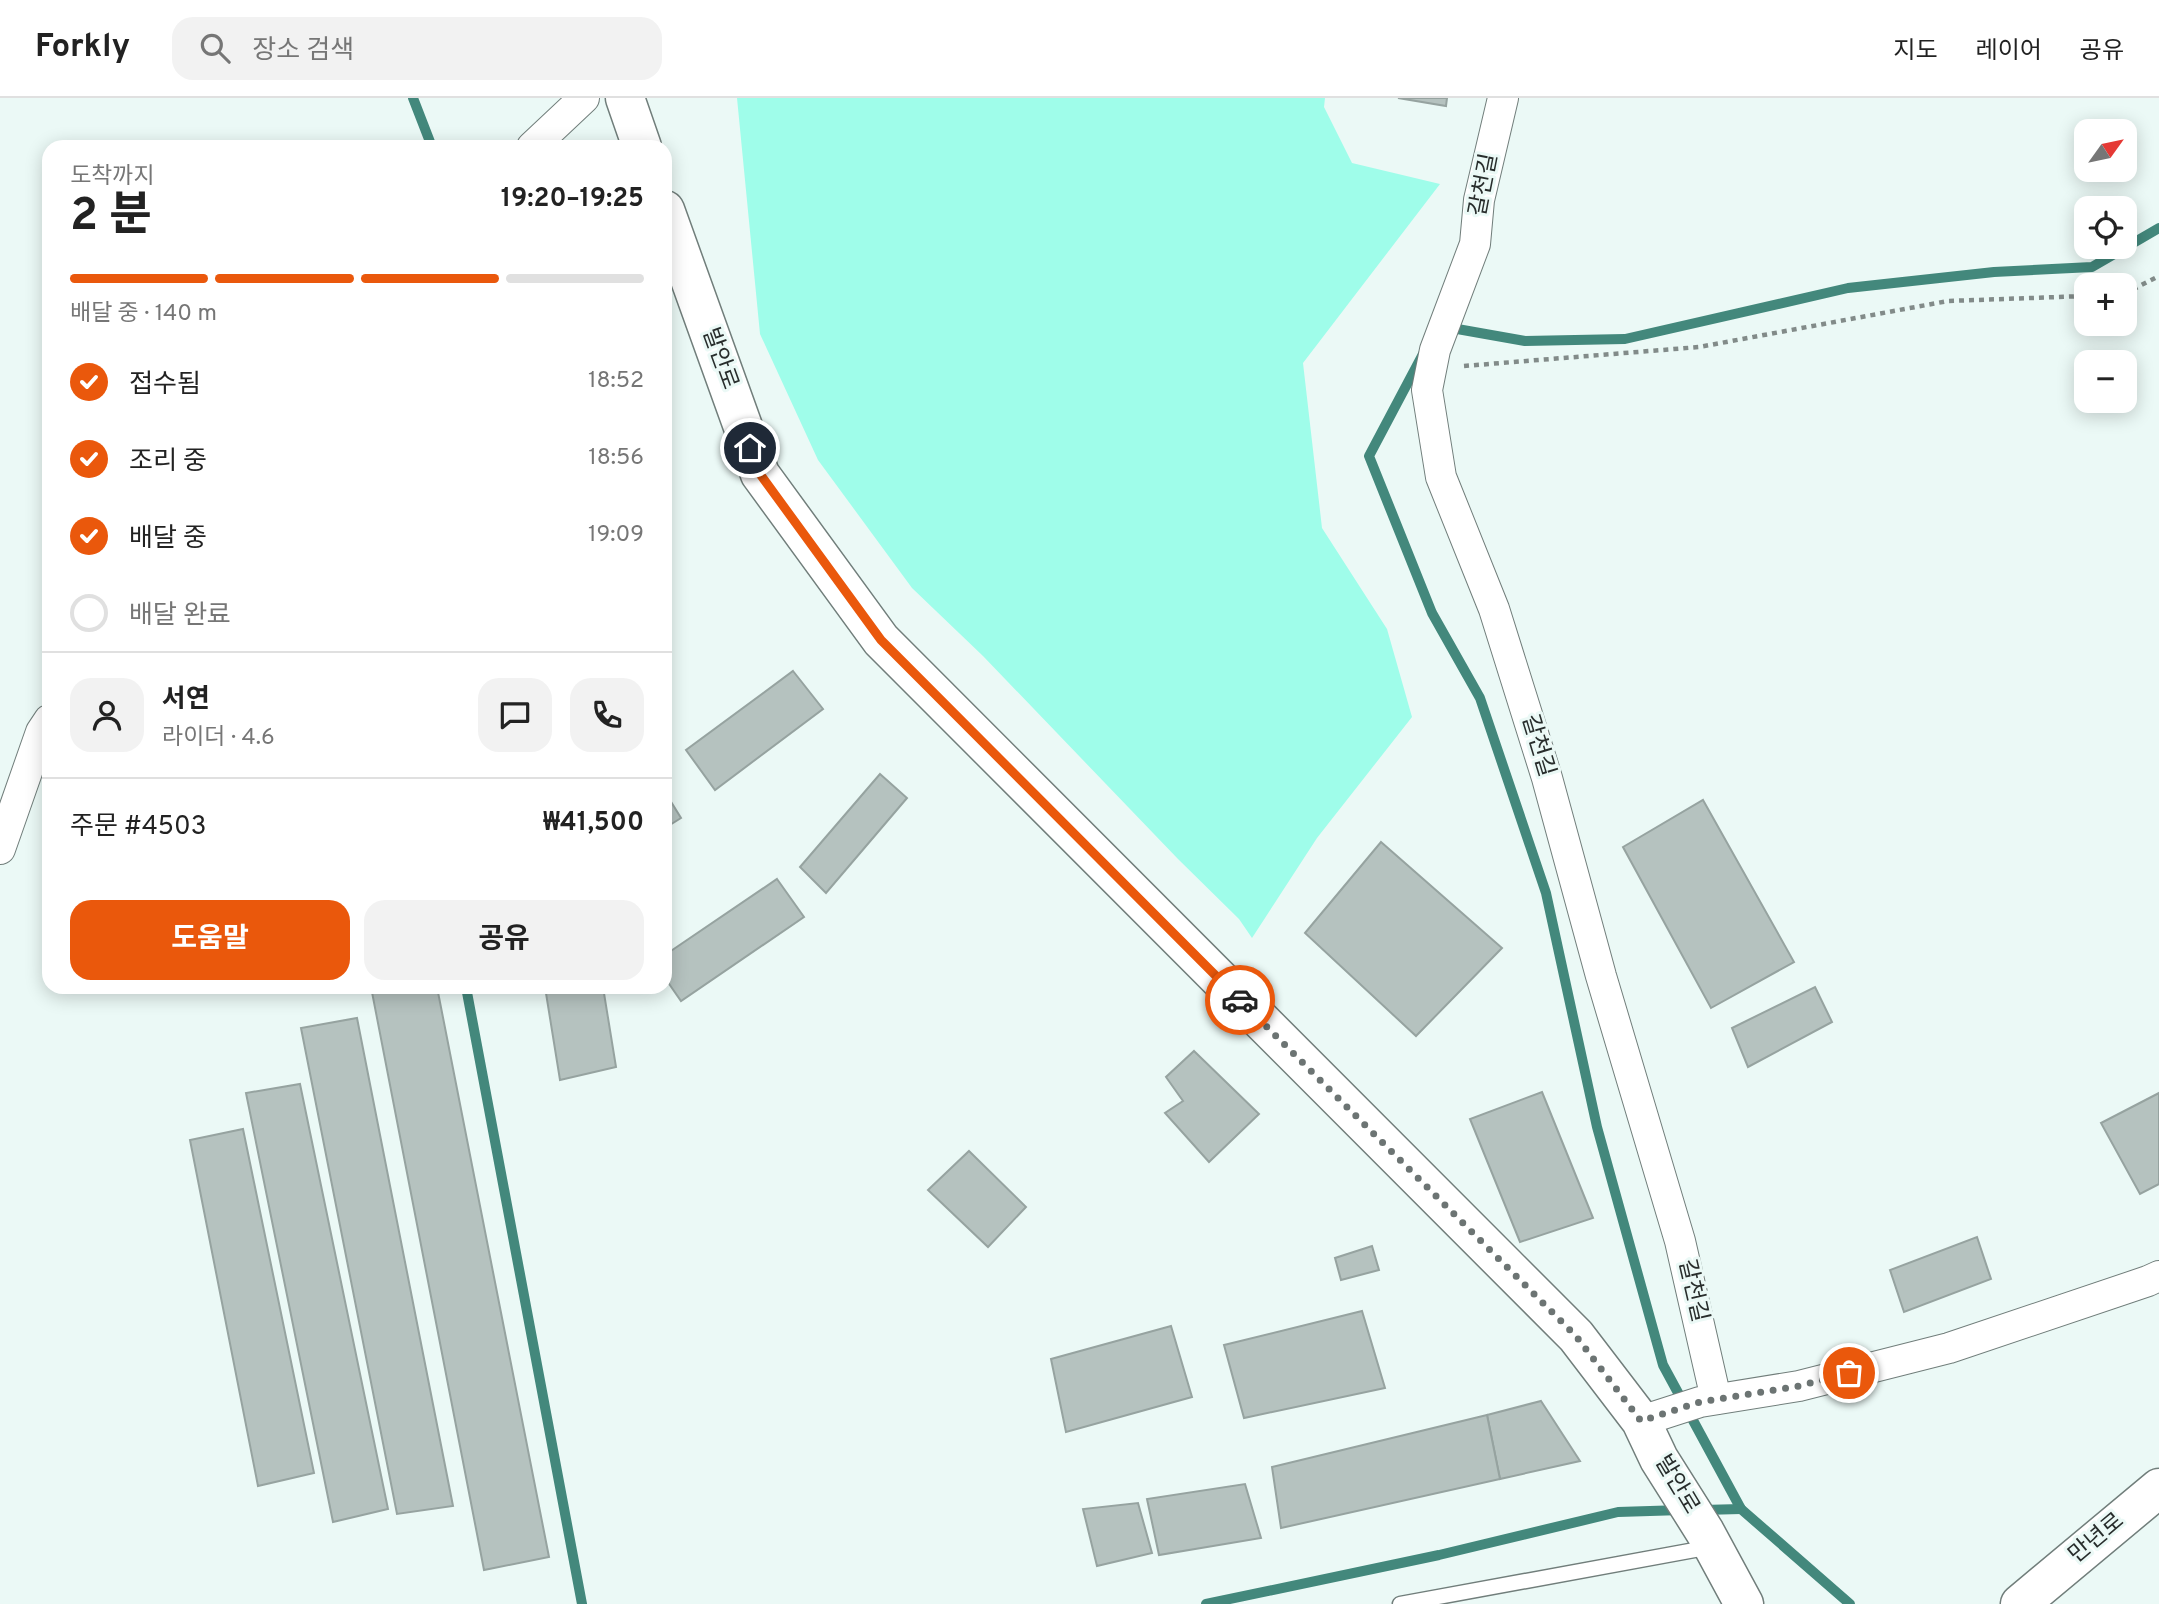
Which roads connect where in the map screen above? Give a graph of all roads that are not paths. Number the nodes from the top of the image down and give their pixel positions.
1 (584, 98) edge
2 (625, 98) edge
3 (1503, 98) edge
4 (539, 140) edge
5 (640, 140) edge
6 (672, 229) edge
7 (42, 730) edge
8 (0, 849) edge
9 (2159, 1276) edge
10 (1708, 1400) junction
11 (1652, 1418) junction
12 (2159, 1488) edge
13 (1709, 1540) junction
14 (2034, 1600) edge
15 (1400, 1604) edge
16 (1744, 1604) edge

1 - 4 street
2 - 5 main road
3 - 10 street, 갈천길
6 - 11 main road, 발안로
7 - 8 street
9 - 10 street
10 - 11 street
11 - 13 main road, 발안로
12 - 14 main road, 만년로
13 - 15 lane
13 - 16 main road, 발안로

